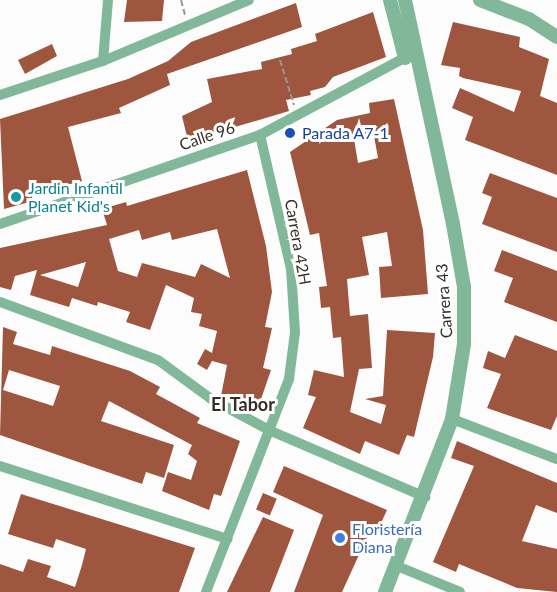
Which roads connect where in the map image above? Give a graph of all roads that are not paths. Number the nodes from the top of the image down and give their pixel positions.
1 (108, 0) edge
2 (249, 0) edge
3 (390, 0) edge
4 (405, 0) edge
5 (480, 0) edge
6 (557, 37) edge
7 (410, 55) junction
8 (103, 61) junction
9 (0, 95) edge
10 (260, 135) junction
11 (0, 224) edge
12 (0, 302) edge
13 (452, 419) junction
14 (271, 431) junction
15 (557, 459) edge
16 (0, 466) edge
17 (425, 497) junction
18 (228, 539) junction
19 (397, 566) junction
20 (206, 592) edge
21 (385, 592) edge
22 (460, 592) edge

1 - 8 street
2 - 8 street
3 - 7 street, Carrera 43
4 - 7 street, Carrera 43
5 - 6 street
7 - 10 street, Calle 96
7 - 13 street, Carrera 43
8 - 9 street
10 - 11 street, Calle 96
10 - 14 street, Carrera 42H
12 - 14 street
13 - 15 street
13 - 17 street, Carrera 43
14 - 17 street
14 - 18 street, Carrera 42H
16 - 18 street
17 - 19 street, Carrera 43
18 - 20 street, Carrera 42H
19 - 21 street, Carrera 43
19 - 22 street

